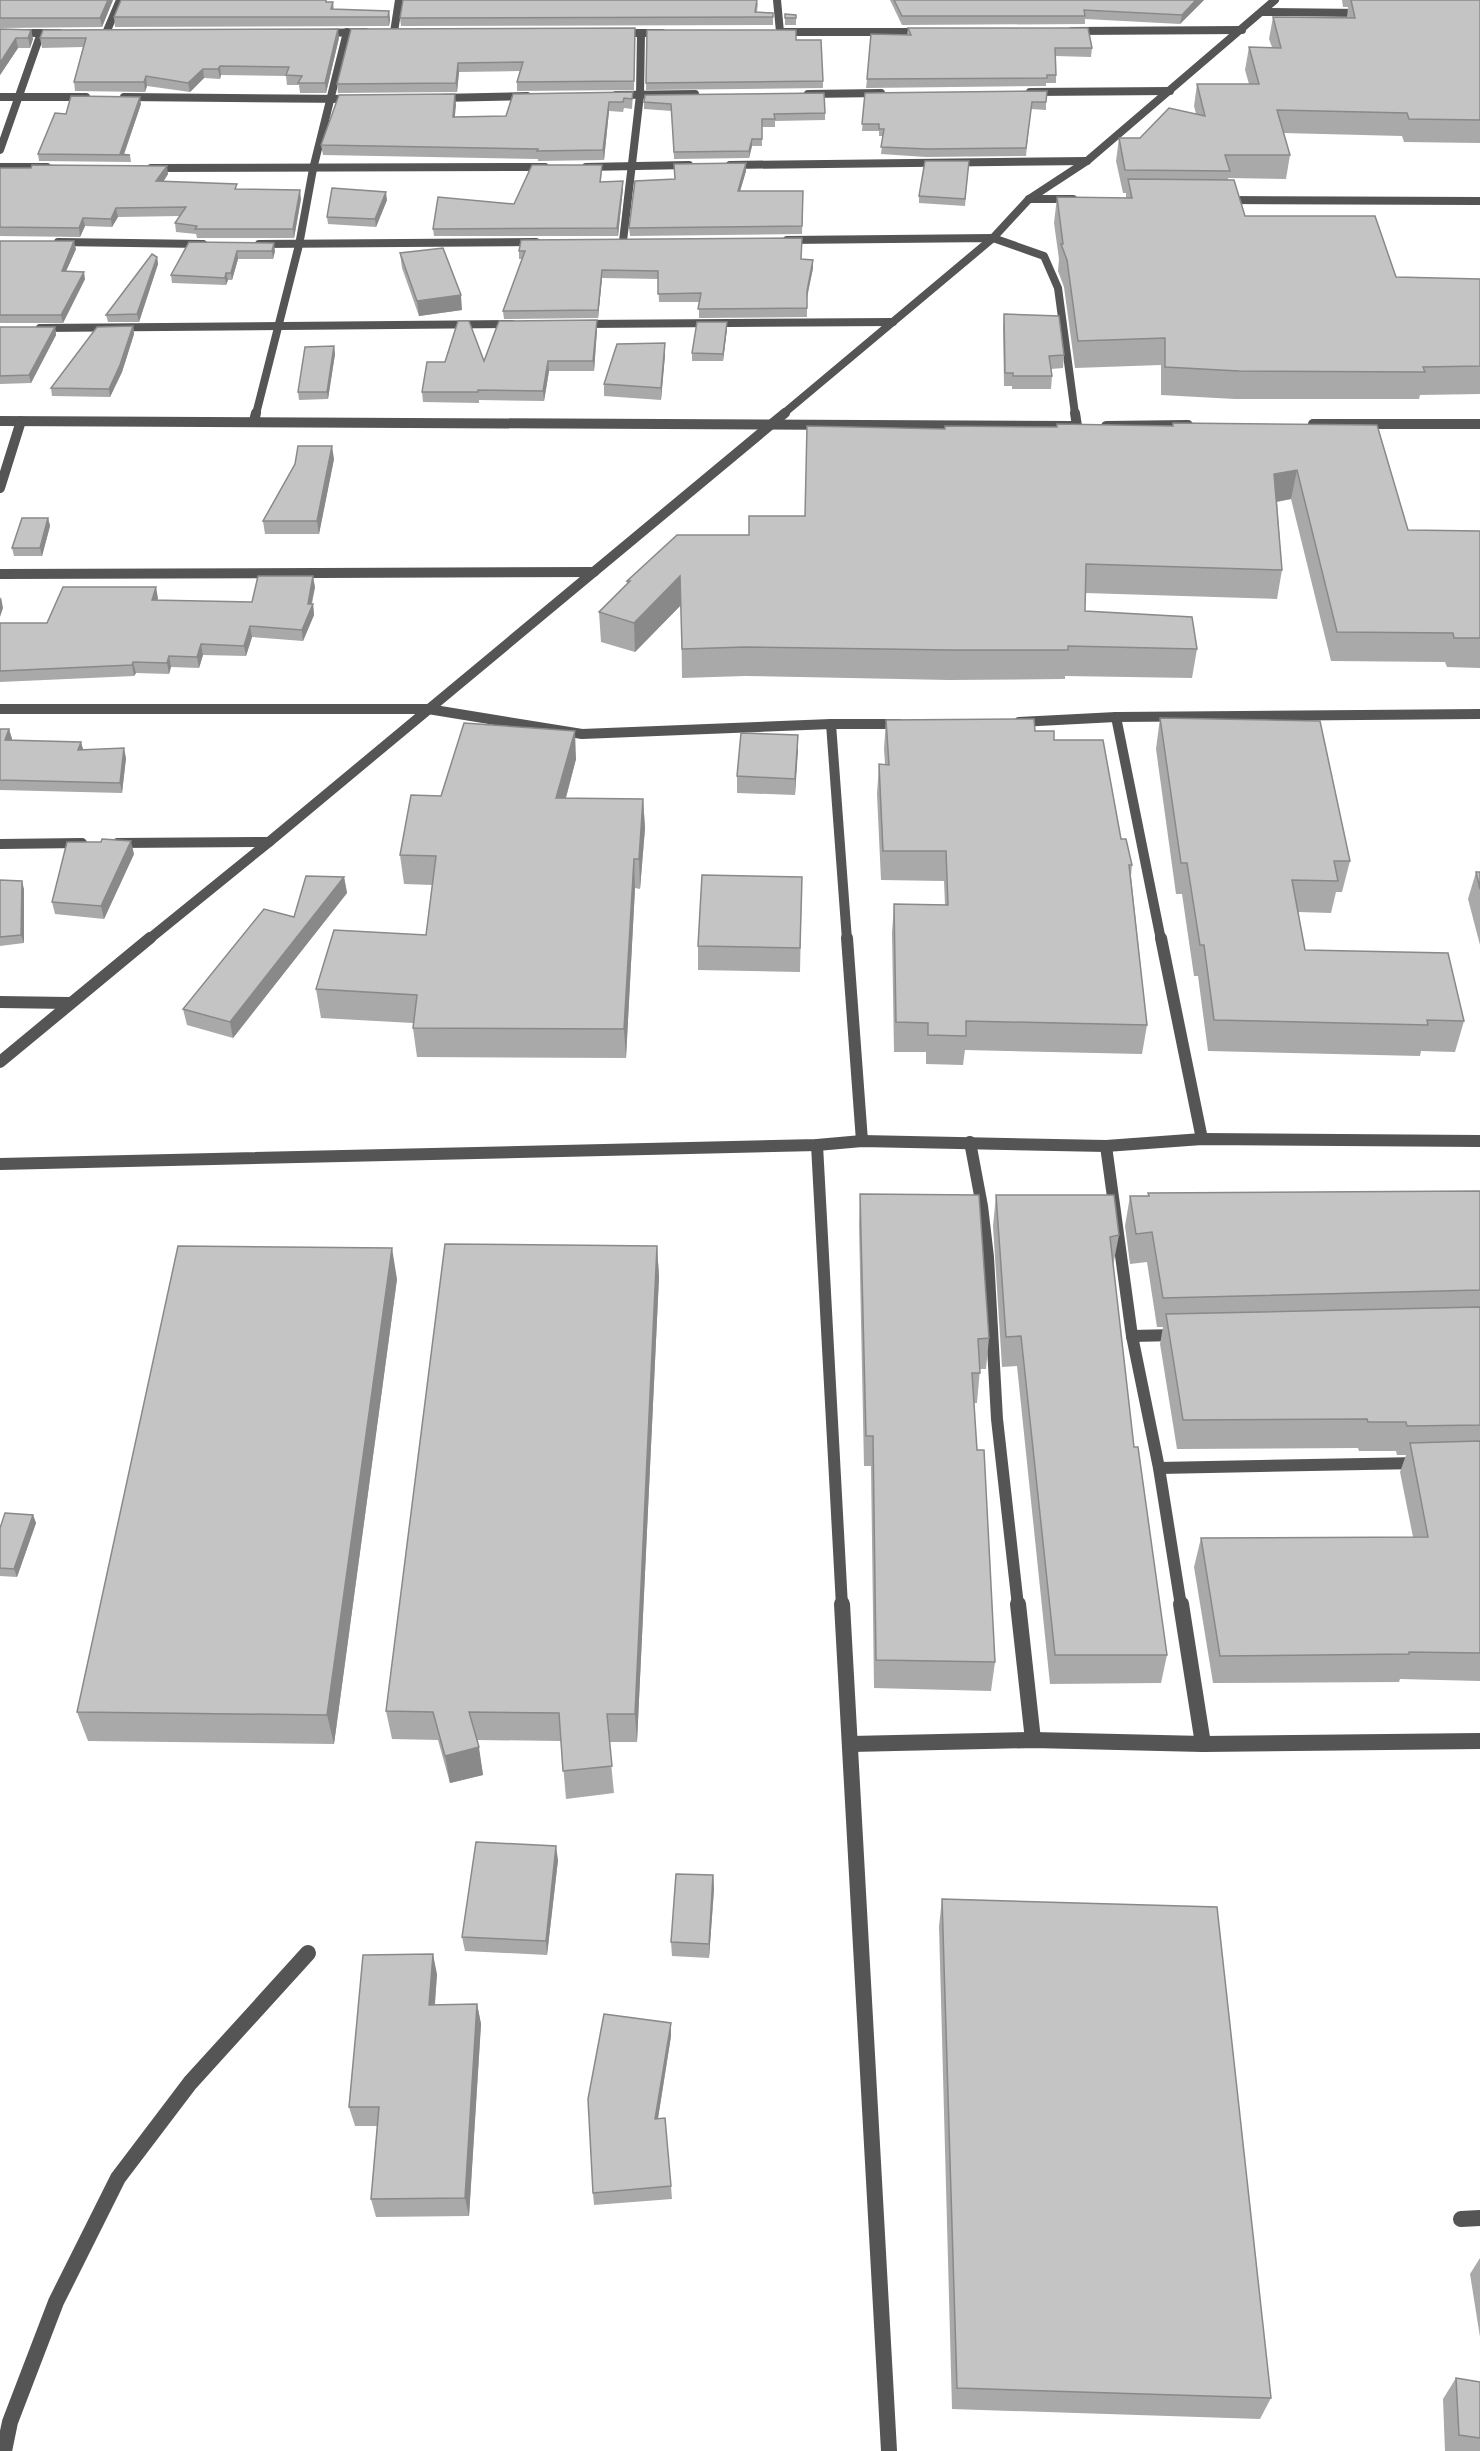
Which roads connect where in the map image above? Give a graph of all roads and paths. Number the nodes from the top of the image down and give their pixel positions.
1 (120, 0) edge
2 (399, 0) edge
3 (777, 0) edge
4 (1275, 0) edge
5 (1262, 12) junction
6 (1365, 14) edge
7 (1242, 30) junction
8 (1064, 31) edge
9 (347, 32) junction
10 (370, 32) edge
11 (382, 32) edge
12 (394, 32) junction
13 (406, 32) edge
14 (768, 32) edge
15 (780, 32) junction
16 (934, 32) edge
17 (0, 33) edge
18 (41, 33) junction
19 (63, 33) edge
20 (95, 33) edge
21 (106, 33) junction
22 (118, 33) edge
23 (312, 33) edge
24 (606, 33) edge
25 (641, 33) junction
26 (676, 33) edge
27 (1170, 91) junction
28 (1017, 92) edge
29 (887, 93) edge
30 (699, 94) edge
31 (793, 94) edge
32 (604, 95) edge
33 (640, 95) junction
34 (19, 96) junction
35 (533, 96) edge
36 (0, 97) edge
37 (91, 97) edge
38 (115, 97) edge
39 (425, 98) edge
40 (330, 99) junction
41 (365, 99) edge
42 (0, 150) edge
43 (1087, 161) junction
44 (692, 165) edge
45 (716, 165) edge
46 (0, 166) edge
47 (633, 166) junction
48 (58, 167) edge
49 (550, 167) edge
50 (573, 167) edge
51 (139, 168) edge
52 (313, 169) junction
53 (1029, 199) junction
54 (1077, 200) edge
55 (1219, 200) edge
56 (1480, 201) edge
57 (993, 238) junction
58 (778, 240) edge
59 (611, 241) edge
60 (623, 241) junction
61 (635, 241) edge
62 (48, 242) edge
63 (551, 242) edge
64 (215, 244) edge
65 (251, 244) edge
66 (299, 245) junction
67 (893, 322) junction
68 (526, 324) edge
69 (574, 324) edge
70 (278, 326) junction
71 (35, 328) edge
72 (0, 421) edge
73 (21, 421) junction
74 (254, 421) junction
75 (1302, 424) edge
76 (1480, 424) edge
77 (1196, 425) edge
78 (1077, 426) junction
79 (1089, 426) edge
80 (1101, 426) edge
81 (768, 427) junction
82 (0, 488) edge
83 (594, 572) junction
84 (0, 574) edge
85 (428, 709) junction
86 (0, 710) edge
87 (1480, 714) edge
88 (1116, 717) junction
89 (1011, 722) edge
90 (831, 724) junction
91 (915, 724) edge
92 (269, 842) junction
93 (94, 843) edge
94 (105, 843) edge
95 (0, 844) edge
96 (0, 1002) edge
97 (69, 1003) junction
98 (0, 1062) edge
99 (1202, 1139) junction
100 (862, 1141) junction
101 (1480, 1141) edge
102 (970, 1142) junction
103 (817, 1145) junction
104 (1106, 1146) junction
105 (0, 1164) edge
106 (1192, 1334) edge
107 (1132, 1336) junction
108 (1432, 1462) edge
109 (1159, 1468) junction
110 (1033, 1740) junction
111 (1480, 1741) edge
112 (851, 1744) junction
113 (1203, 1744) junction
114 (308, 1953) dead end
115 (1480, 2218) edge
116 (1461, 2219) dead end
117 (4, 2451) edge
118 (889, 2451) edge

1 - 21 street
2 - 12 street
3 - 15 street
4 - 5 street
5 - 6 street
5 - 7 street
7 - 8 street
7 - 27 street
9 - 10 street
9 - 23 street
9 - 40 street
11 - 12 street
12 - 13 street
14 - 15 street
15 - 16 street
17 - 18 street
18 - 19 street
18 - 34 street
20 - 21 street
21 - 22 street
24 - 25 street
25 - 26 street
25 - 33 street
27 - 28 street
27 - 43 street
29 - 31 street
30 - 33 street
32 - 33 street
33 - 47 street
34 - 36 street
34 - 37 street
34 - 42 street
35 - 39 street
38 - 40 street
40 - 41 street
40 - 52 street
43 - 45 street
43 - 53 street
44 - 47 street
46 - 48 street
47 - 50 street
47 - 60 street
49 - 52 street
51 - 52 street
52 - 66 street
53 - 54 street
53 - 57 street
55 - 56 street
57 - 58 street
57 - 67 street
57 - 78 street
59 - 60 street
60 - 61 street
62 - 64 street
63 - 66 street
65 - 66 street
66 - 70 street
67 - 69 street
67 - 81 street
68 - 70 street
70 - 71 street
70 - 74 street
72 - 73 street
73 - 74 street
73 - 82 street
74 - 81 street
75 - 76 street
77 - 80 street
78 - 79 street
78 - 81 street
81 - 83 street
83 - 84 street
83 - 85 street
85 - 86 street
85 - 90 street
85 - 92 street
87 - 88 street
88 - 89 street
88 - 99 street
90 - 91 street
90 - 100 street
92 - 94 street
92 - 97 street
93 - 95 street
96 - 97 street
97 - 98 street
99 - 101 street
99 - 104 street
100 - 102 street
100 - 103 street
102 - 104 street
102 - 110 street
103 - 105 street
103 - 112 street
104 - 107 street
106 - 107 street
107 - 109 street
108 - 109 street
109 - 113 street
110 - 112 street
110 - 113 street
111 - 113 street
112 - 118 street
114 - 117 street
115 - 116 street

